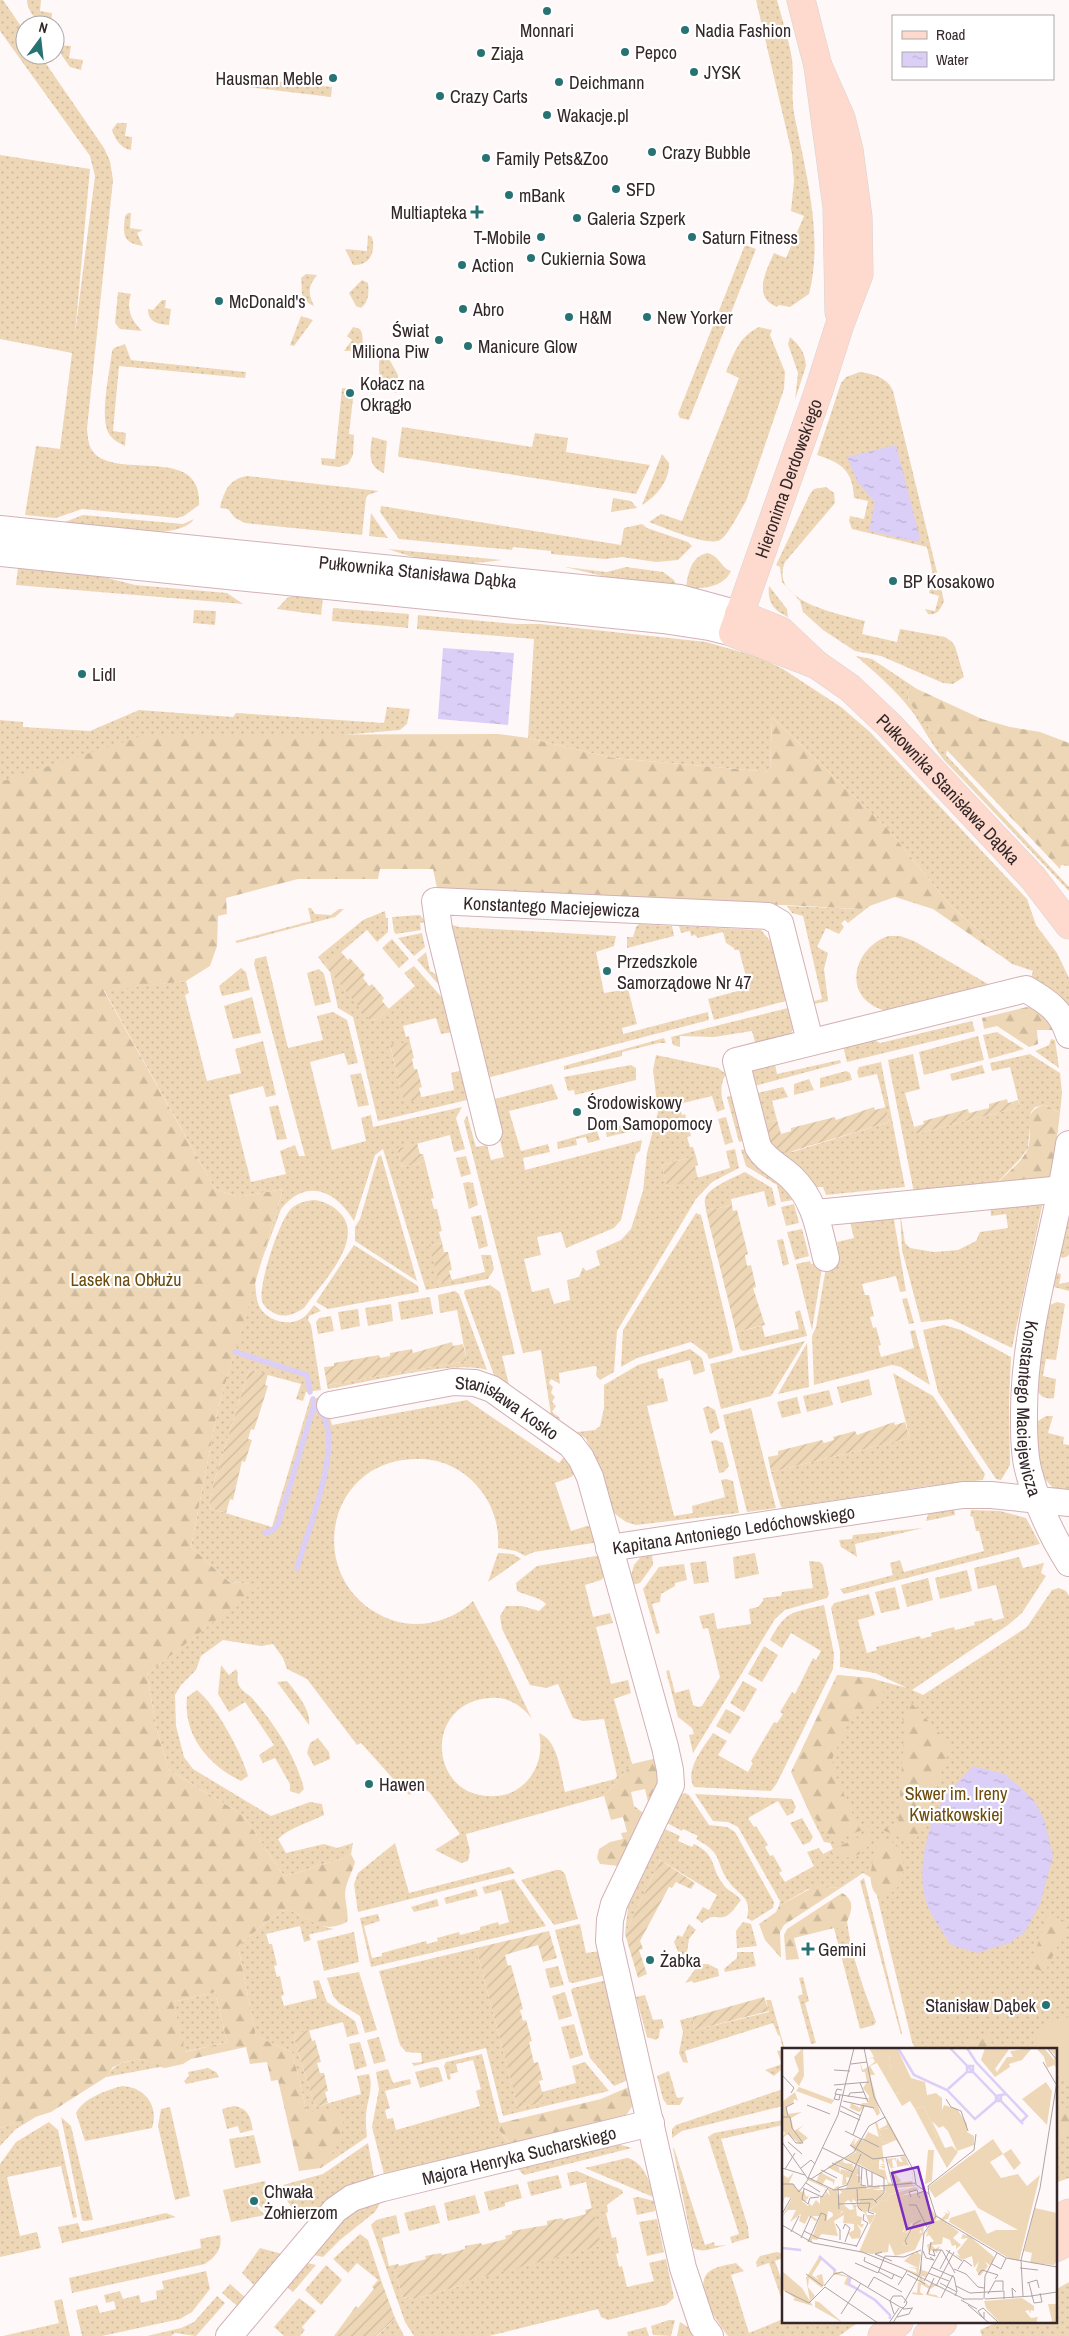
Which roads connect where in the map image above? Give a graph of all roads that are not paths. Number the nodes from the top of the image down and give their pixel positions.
1 (802, 0) edge
2 (0, 529) edge
3 (0, 553) edge
4 (736, 623) junction
5 (1069, 925) edge
6 (1069, 1035) edge
7 (810, 1041) junction
8 (489, 1132) dead end
9 (1069, 1144) edge
10 (1063, 1188) junction
11 (816, 1213) junction
12 (826, 1258) dead end
13 (330, 1405) dead end
14 (1039, 1501) junction
15 (1069, 1503) edge
16 (609, 1548) junction
17 (1069, 1563) edge
18 (651, 2123) junction
19 (1069, 2213) edge
20 (1056, 2220) edge
21 (1069, 2241) edge
22 (1056, 2248) edge
23 (897, 2324) edge
24 (941, 2324) edge
25 (229, 2336) edge
26 (710, 2336) edge
27 (882, 2336) edge
28 (927, 2336) edge

1 - 4 main road, Hieronima Derdowskiego
2 - 4 street, Pułkownika Stanisława Dąbka
3 - 4 street, Pułkownika Stanisława Dąbka
4 - 5 main road, Pułkownika Stanisława Dąbka
6 - 7 street
7 - 8 street, Konstantego Maciejewicza
7 - 11 street
9 - 10 street, Konstantego Maciejewicza
10 - 11 street
10 - 14 street, Konstantego Maciejewicza
11 - 12 street
13 - 16 street, Stanisława Kosko
14 - 15 street, Kapitana Antoniego Ledóchowskiego
14 - 16 street, Kapitana Antoniego Ledóchowskiego
14 - 17 street, Konstantego Maciejewicza
16 - 18 street, Kapitana Antoniego Ledóchowskiego
18 - 25 street, Majora Henryka Sucharskiego
18 - 26 street
19 - 20 main road
21 - 22 main road
23 - 27 main road
24 - 28 main road

